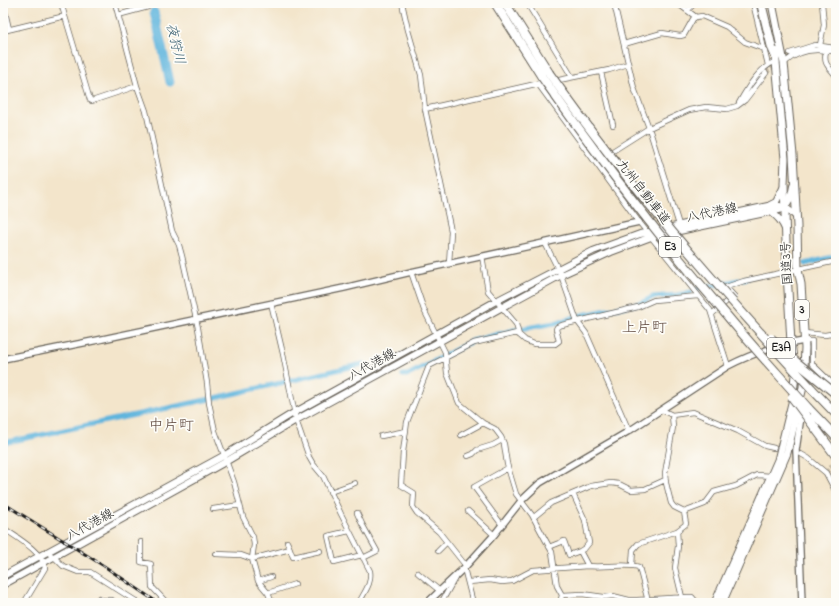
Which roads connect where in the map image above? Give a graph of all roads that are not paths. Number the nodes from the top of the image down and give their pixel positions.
1 (3, 3) edge
2 (61, 3) edge
3 (115, 3) edge
4 (402, 3) edge
5 (495, 3) edge
6 (505, 3) edge
7 (527, 3) edge
8 (614, 3) edge
9 (677, 3) edge
10 (695, 3) edge
11 (753, 3) edge
12 (761, 3) edge
13 (764, 3) edge
14 (772, 3) edge
15 (822, 3) edge
16 (148, 7) dead end
17 (688, 10) junction
18 (118, 15) junction
19 (65, 16) junction
20 (696, 17) junction
21 (9, 30) junction
22 (3, 32) edge
23 (624, 44) junction
24 (820, 45) junction
25 (834, 48) edge
26 (764, 49) junction
27 (826, 51) junction
28 (790, 53) tunnel mouth
29 (776, 59) junction
30 (784, 63) junction
31 (628, 64) junction
32 (768, 65) junction
33 (600, 72) junction
34 (766, 73) tunnel mouth
35 (836, 76) edge
36 (572, 77) junction
37 (543, 78) junction
38 (137, 86) junction
39 (737, 106) junction
40 (425, 109) junction
41 (612, 125) dead end
42 (648, 128) junction
43 (597, 163) junction
44 (794, 180) junction
45 (784, 184) junction
46 (768, 206) junction
47 (785, 207) junction
48 (770, 212) junction
49 (797, 218) junction
50 (639, 222) junction
51 (679, 225) junction
52 (786, 231) junction
53 (647, 232) junction
54 (651, 237) junction
55 (545, 243) junction
56 (482, 256) junction
57 (836, 261) edge
58 (449, 264) junction
59 (798, 270) junction
60 (411, 272) junction
61 (560, 272) junction
62 (787, 272) junction
63 (698, 296) junction
64 (729, 299) junction
65 (496, 301) junction
66 (271, 303) junction
67 (501, 307) junction
68 (724, 313) junction
69 (712, 314) junction
70 (195, 319) junction
71 (577, 321) junction
72 (804, 333) junction
73 (836, 333) edge
74 (519, 334) junction
75 (438, 338) junction
76 (791, 343) junction
77 (804, 345) junction
78 (445, 358) junction
79 (3, 359) edge
80 (728, 366) junction
81 (836, 387) edge
82 (836, 394) edge
83 (662, 410) junction
84 (294, 413) junction
85 (836, 414) edge
86 (672, 415) junction
87 (296, 420) junction
88 (483, 422) junction
89 (406, 431) junction
90 (629, 431) junction
91 (461, 435) dead end
92 (381, 436) dead end
93 (836, 438) edge
94 (502, 440) junction
95 (774, 448) dead end
96 (801, 454) dead end
97 (468, 456) dead end
98 (836, 456) edge
99 (226, 458) junction
100 (508, 468) junction
101 (771, 476) junction
102 (665, 480) junction
103 (355, 483) dead end
104 (330, 492) junction
105 (836, 492) edge
106 (572, 494) junction
107 (521, 501) junction
108 (240, 505) junction
109 (213, 509) dead end
110 (468, 511) dead end
111 (684, 512) junction
112 (357, 513) dead end
113 (534, 517) junction
114 (502, 525) junction
115 (3, 528) edge
116 (349, 531) junction
117 (676, 531) junction
118 (494, 535) junction
119 (141, 542) dead end
120 (288, 542) dead end
121 (447, 542) junction
122 (549, 547) junction
123 (290, 549) junction
124 (320, 551) dead end
125 (438, 551) dead end
126 (580, 551) junction
127 (47, 552) junction
128 (216, 554) dead end
129 (40, 556) junction
130 (54, 557) junction
131 (362, 557) junction
132 (252, 559) junction
133 (44, 562) junction
134 (632, 565) junction
135 (588, 566) junction
136 (465, 567) junction
137 (554, 569) junction
138 (418, 572) dead end
139 (3, 576) edge
140 (456, 576) junction
141 (271, 577) dead end
142 (258, 581) junction
143 (469, 582) junction
144 (295, 584) dead end
145 (3, 585) edge
146 (440, 591) junction
147 (268, 593) junction
148 (562, 595) junction
149 (682, 597) junction
150 (649, 602) edge
151 (24, 603) edge
152 (96, 603) edge
153 (115, 603) edge
154 (139, 603) edge
155 (167, 603) edge
156 (272, 603) edge
157 (359, 603) edge
158 (427, 603) edge
159 (441, 603) edge
160 (473, 603) edge
161 (560, 603) edge
162 (697, 603) edge
163 (715, 603) edge
164 (722, 603) edge
165 (802, 603) edge

1 - 21 street
2 - 19 street
3 - 18 street
4 - 40 street
5 - 37 highway, 九州自動車道 / E3
6 - 37 highway, 九州自動車道 / E3
7 - 36 street
8 - 23 street
9 - 17 street
10 - 17 street
11 - 26 street
12 - 29 highway
13 - 29 highway, 国道3号 / 3
14 - 30 highway, 国道3号 / 3
15 - 24 street
16 - 18 street
17 - 20 street
18 - 38 street
19 - 21 street
19 - 38 street
20 - 23 street
20 - 26 street
21 - 22 street
23 - 31 street
24 - 25 street
24 - 28 street
25 - 27 street
26 - 32 street
27 - 30 street
27 - 35 street
29 - 32 street
29 - 45 highway, 国道3号 / 3
30 - 44 highway, 国道3号 / 3
31 - 33 street
31 - 42 street
32 - 39 street
33 - 36 street
33 - 41 street
34 - 39 street
36 - 37 street
37 - 40 street
37 - 43 street
37 - 64 highway, 九州自動車道 / E3, bridge
37 - 68 highway, 九州自動車道 / E3, bridge
38 - 70 street
39 - 42 street
40 - 58 street
42 - 43 street
42 - 51 street
43 - 50 street
44 - 47 main road
44 - 49 highway, 国道3号 / 3
45 - 46 main road
45 - 47 highway, 国道3号 / 3
46 - 47 main road, 八代港線
46 - 51 main road, 八代港線
47 - 48 main road, 八代港線
47 - 49 main road
47 - 52 highway, 国道3号 / 3
48 - 52 main road
48 - 54 main road, 八代港線
49 - 59 highway, 国道3号 / 3
50 - 53 street
50 - 55 street
51 - 53 main road, 八代港線
52 - 62 highway, 国道3号 / 3
53 - 54 street
53 - 61 main road, 八代港線
54 - 61 main road, 八代港線
54 - 63 street
55 - 56 street
55 - 61 street
56 - 58 street
56 - 65 street
57 - 59 street
58 - 60 street
59 - 62 street
59 - 72 highway, 国道3号 / 3
60 - 66 street
60 - 75 street
61 - 65 main road, 八代港線
61 - 67 main road, 八代港線
61 - 71 street
62 - 69 street
62 - 76 highway, 国道3号 / 3
63 - 69 street
63 - 71 street
64 - 82 highway, E3A, bridge
64 - 85 highway, 九州自動車道 / E3, bridge
65 - 67 street
65 - 75 main road, 八代港線
66 - 70 street
66 - 84 street
67 - 74 street
67 - 75 main road, 八代港線
68 - 93 highway, 九州自動車道 / E3, bridge
68 - 98 highway, E3A, bridge
69 - 80 street
70 - 79 street
70 - 99 street
71 - 74 street
71 - 90 street
72 - 73 street
72 - 77 highway, 国道3号 / 3
74 - 78 street
75 - 78 street
75 - 84 main road, 八代港線
75 - 87 main road, 八代港線
76 - 77 street
76 - 80 street
76 - 101 highway, 国道3号 / 3
77 - 81 street
77 - 164 highway, 国道3号 / 3
77 - 165 street
78 - 88 street
78 - 89 street
80 - 83 street
83 - 86 street
83 - 90 street
84 - 87 street
84 - 99 main road, 八代港線
86 - 95 street
86 - 102 street
87 - 99 main road, 八代港線
87 - 104 street
88 - 91 street
88 - 94 street
89 - 92 street
89 - 121 street
90 - 107 street
94 - 97 street
94 - 100 street
96 - 105 street
99 - 108 street
99 - 127 main road, 八代港線
99 - 130 main road, 八代港線
100 - 107 street
100 - 114 street
101 - 111 street
101 - 163 highway, 国道3号 / 3
102 - 106 street
102 - 111 street
103 - 104 street
104 - 116 street
106 - 113 street
106 - 126 street
107 - 113 street
107 - 114 street
108 - 109 street
108 - 132 street
110 - 118 street
111 - 117 street
112 - 131 street
113 - 122 street
114 - 118 street
115 - 129 street
116 - 131 street
116 - 131 street
117 - 134 street
117 - 149 street
118 - 136 street
119 - 155 street
120 - 123 street
121 - 125 street
121 - 136 street
122 - 126 street
122 - 137 street
123 - 124 street
123 - 132 street
126 - 135 street
127 - 129 main road, 八代港線
127 - 130 street
128 - 132 street
129 - 133 street
129 - 139 main road, 八代港線
130 - 133 main road, 八代港線
130 - 154 street
131 - 157 street
132 - 142 street
133 - 145 main road, 八代港線
133 - 151 street
134 - 135 street
134 - 150 street
135 - 137 street
136 - 140 street
136 - 143 street
137 - 143 street
137 - 148 street
138 - 146 street
140 - 146 street
140 - 159 street
141 - 142 street
142 - 147 street
143 - 160 street
144 - 147 street
146 - 158 street
147 - 156 street
148 - 150 street
148 - 161 street
149 - 150 street
149 - 162 street
152 - 153 street

